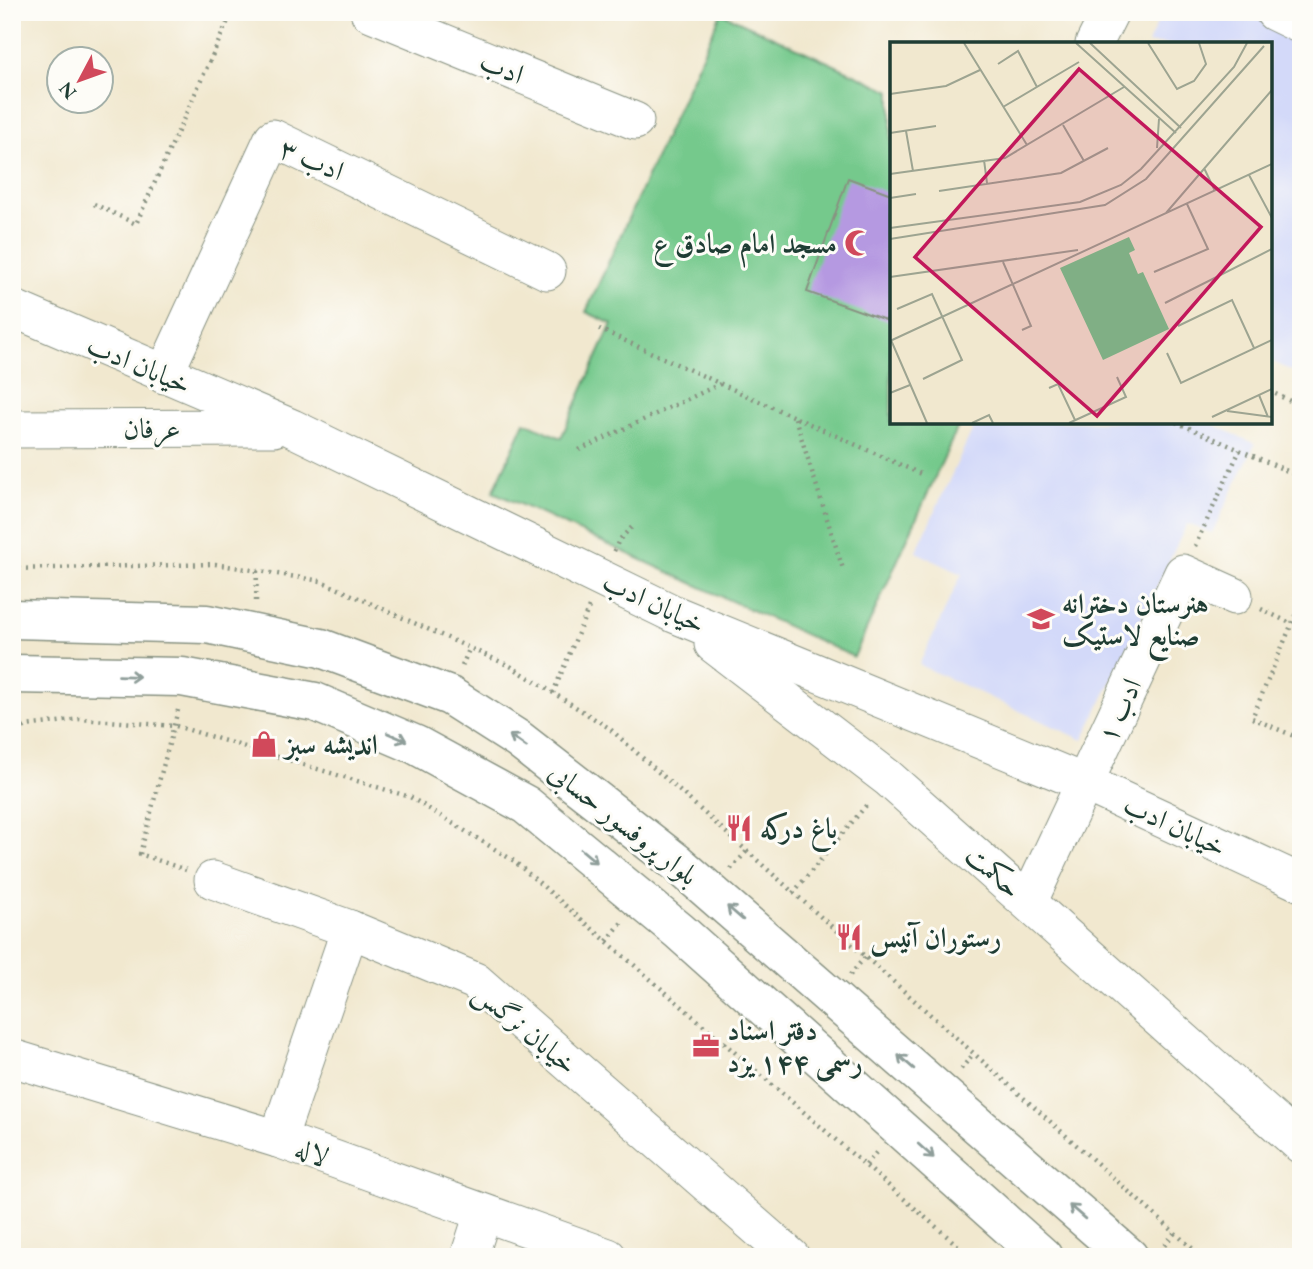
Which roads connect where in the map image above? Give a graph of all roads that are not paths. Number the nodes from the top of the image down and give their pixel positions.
1 (369, 12) edge
2 (1110, 12) edge
3 (1274, 12) edge
4 (1301, 25) edge
5 (1095, 42) edge
6 (635, 121) dead end
7 (547, 271) dead end
8 (13, 311) edge
9 (163, 375) junction
10 (292, 428) junction
11 (12, 429) edge
12 (1234, 596) dead end
13 (674, 614) junction
14 (12, 619) edge
15 (12, 674) edge
16 (78, 674) junction
17 (12, 701) edge
18 (1085, 783) junction
19 (213, 880) road end
20 (1301, 883) edge
21 (1029, 901) junction
22 (350, 929) junction
23 (12, 1058) edge
24 (278, 1139) junction
25 (1301, 1144) edge
26 (483, 1214) junction
27 (770, 1251) edge
28 (469, 1257) edge
29 (608, 1257) edge
30 (1043, 1257) edge
31 (1129, 1257) edge

1 - 6 street, ادب
2 - 5 street
3 - 4 street
7 - 9 street, ادب ۳
8 - 9 street, خیابان ادب
9 - 10 street, خیابان ادب
10 - 11 street, عرفان
10 - 13 street, خیابان ادب
12 - 18 street, ادب ۱
13 - 18 street, خیابان ادب
13 - 21 street, حکمت
31 -> 14 main road, بلوار پروفسور حسابی
15 - 16 main road, بلوار پروفسور حسابی
16 - 17 main road
16 -> 30 main road, بلوار پروفسور حسابی
18 - 20 street, خیابان ادب
18 - 21 street, ادب ۱
19 - 22 street, خیابان نرگس
21 - 25 street, حکمت
22 - 24 street
22 - 27 street, خیابان نرگس
23 - 24 street, لاله
24 - 26 street, لاله
26 - 28 street
26 - 29 street, لاله

